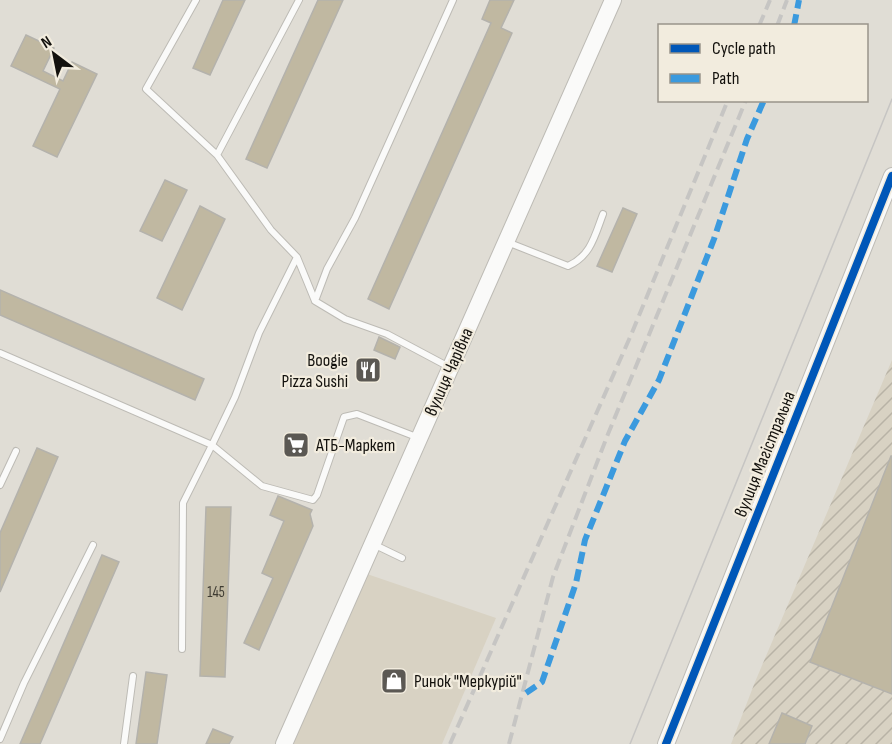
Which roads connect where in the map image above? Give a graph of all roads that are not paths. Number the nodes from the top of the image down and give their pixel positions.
1 (196, 0) edge
2 (299, 0) edge
3 (453, 0) edge
4 (612, 0) edge
5 (217, 155) junction
6 (892, 176) edge
7 (603, 214) dead end
8 (506, 242) junction
9 (297, 257) junction
10 (315, 301) junction
11 (0, 352) edge
12 (450, 368) junction
13 (420, 438) junction
14 (212, 445) junction
15 (16, 451) dead end
16 (0, 485) edge
17 (373, 544) junction
18 (93, 546) dead end
19 (402, 558) dead end
20 (182, 649) dead end
21 (133, 676) dead end
22 (0, 740) edge
23 (124, 744) edge
24 (284, 744) edge
25 (666, 744) edge

1 - 5 lane
2 - 5 lane
3 - 10 lane
4 - 8 main road, вулиця Чарівна
5 - 9 lane
6 - 25 main road, вулиця Магістральна
7 - 8 lane
8 - 12 main road, вулиця Чарівна
9 - 10 lane
9 - 14 lane
10 - 12 lane
11 - 14 lane
12 - 13 main road, вулиця Чарівна
13 - 14 lane
13 - 17 main road, вулиця Чарівна
14 - 20 lane
15 - 16 lane
17 - 19 lane
17 - 24 main road, вулиця Чарівна
18 - 22 lane
21 - 23 lane

